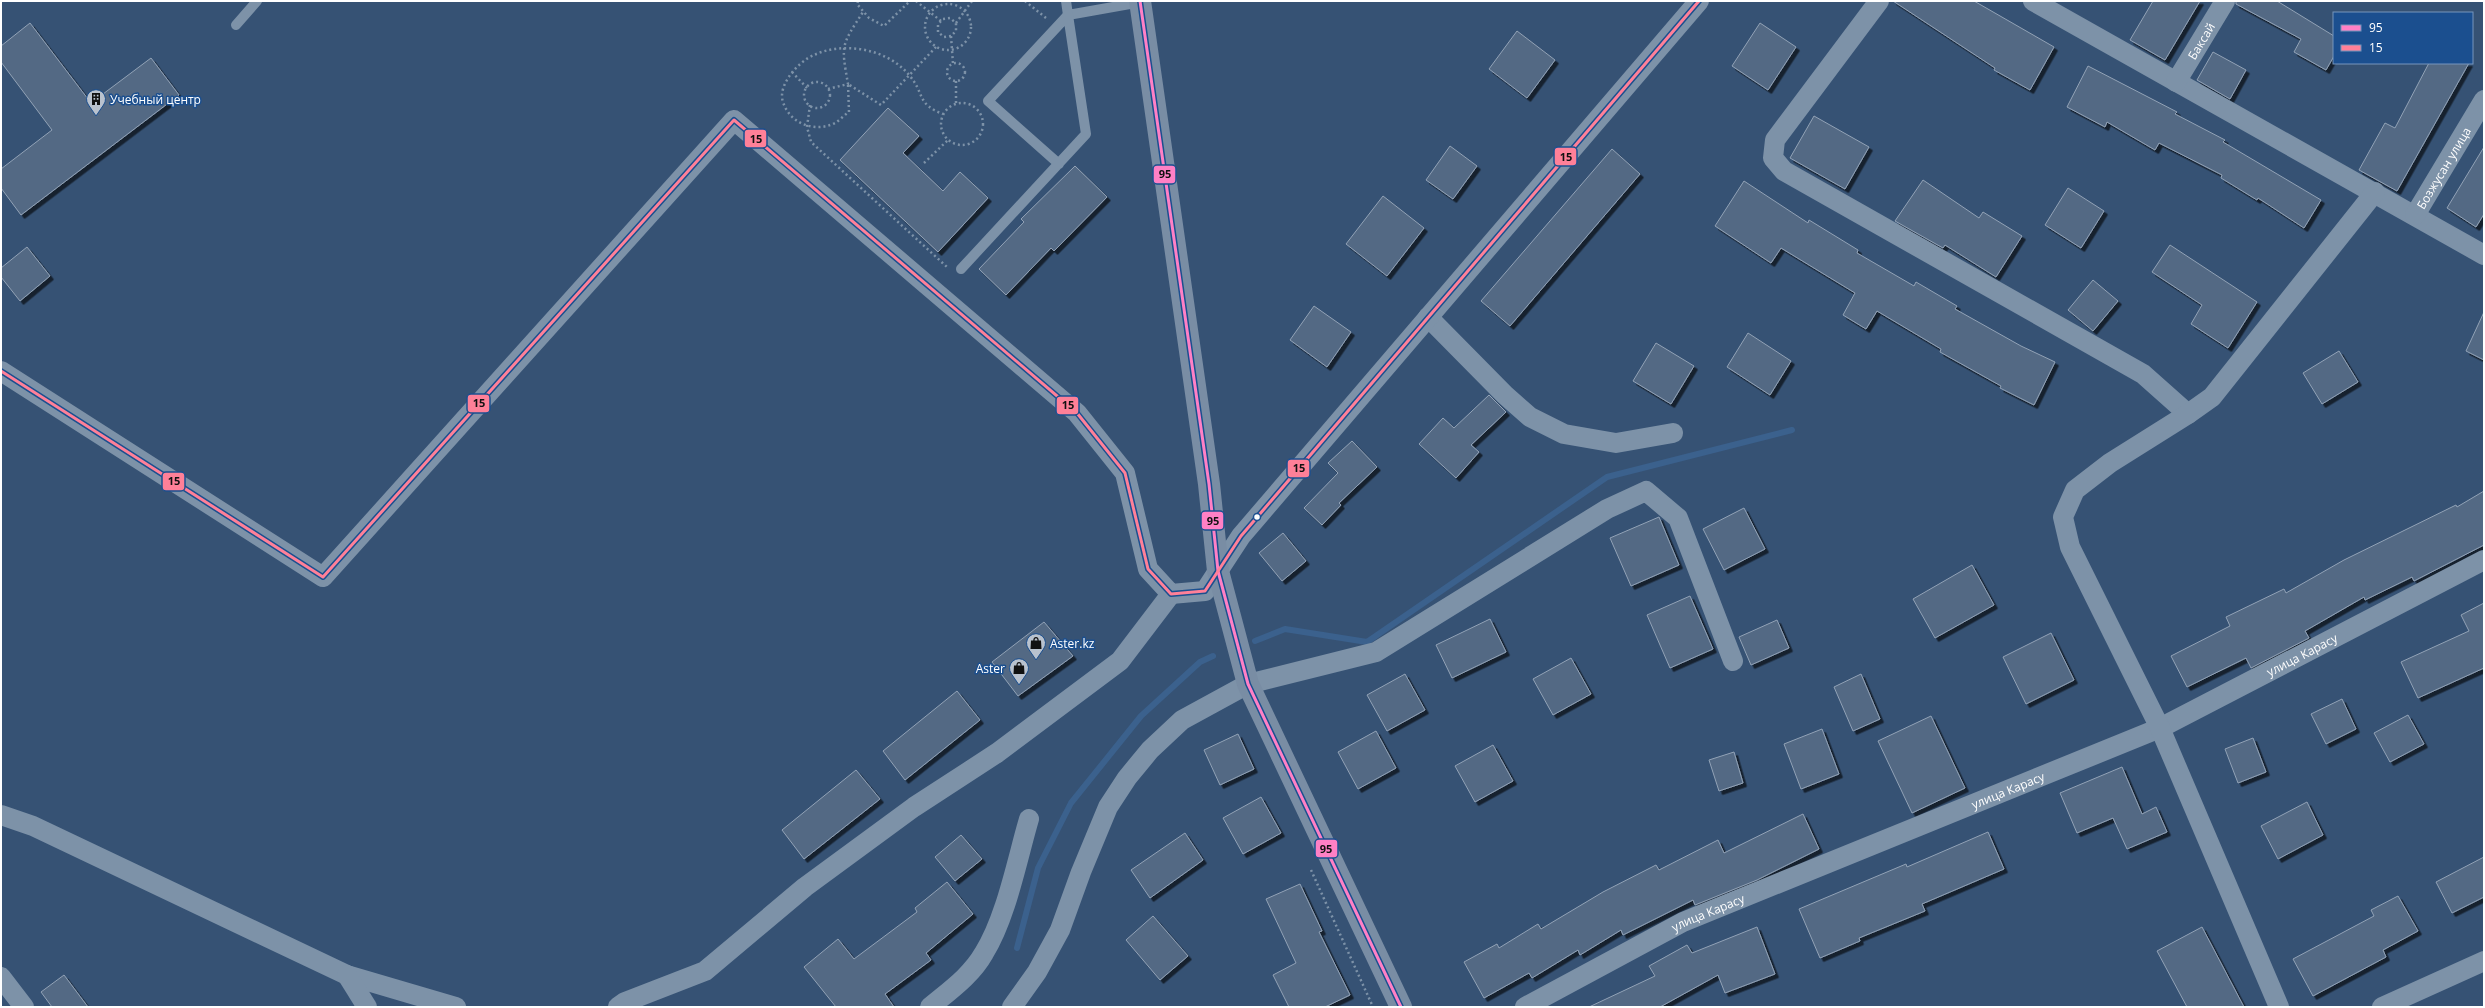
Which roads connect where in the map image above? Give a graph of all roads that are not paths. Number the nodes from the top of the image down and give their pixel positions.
1 (257, 1) edge
2 (1066, 1) edge
3 (1699, 1) edge
4 (1879, 1) edge
5 (2034, 1) edge
6 (2225, 1) edge
7 (1140, 2) edge
8 (1068, 15) junction
9 (236, 25) dead end
10 (2176, 82) junction
11 (2484, 100) edge
12 (1059, 164) junction
13 (2375, 192) junction
14 (2415, 215) junction
15 (2484, 255) edge
16 (961, 269) road end
17 (1428, 317) junction
18 (1, 371) edge
19 (2188, 414) junction
20 (1673, 433) dead end
21 (2484, 560) edge
22 (1218, 571) junction
23 (1171, 594) junction
24 (1733, 661) dead end
25 (1248, 684) junction
26 (2160, 728) junction
27 (1, 815) edge
28 (1029, 819) dead end
29 (2484, 961) edge
30 (347, 976) junction
31 (1, 977) edge
32 (24, 1007) edge
33 (367, 1007) edge
34 (456, 1007) edge
35 (618, 1007) edge
36 (930, 1007) edge
37 (1012, 1007) edge
38 (1401, 1007) edge
39 (1525, 1007) edge
40 (2279, 1007) edge
41 (2382, 1007) edge

1 - 9 lane
2 - 8 lane
3 - 17 street
4 - 19 street
5 - 10 street
6 - 10 street, Баксай
7 - 8 lane
7 - 22 street
8 - 12 lane
8 - 12 lane
10 - 13 street
11 - 14 street, Бозжусан улица
12 - 16 lane
13 - 14 street
13 - 19 street
14 - 15 street
17 - 20 street
17 - 22 street
18 - 23 street
19 - 26 street
21 - 26 street, улица Карасу
22 - 23 street
22 - 25 street
23 - 35 street
24 - 25 street
25 - 37 street
25 - 38 street
26 - 39 street, улица Карасу
26 - 40 street
27 - 30 street
28 - 36 street
29 - 41 street
30 - 33 street
30 - 34 street
31 - 32 street

